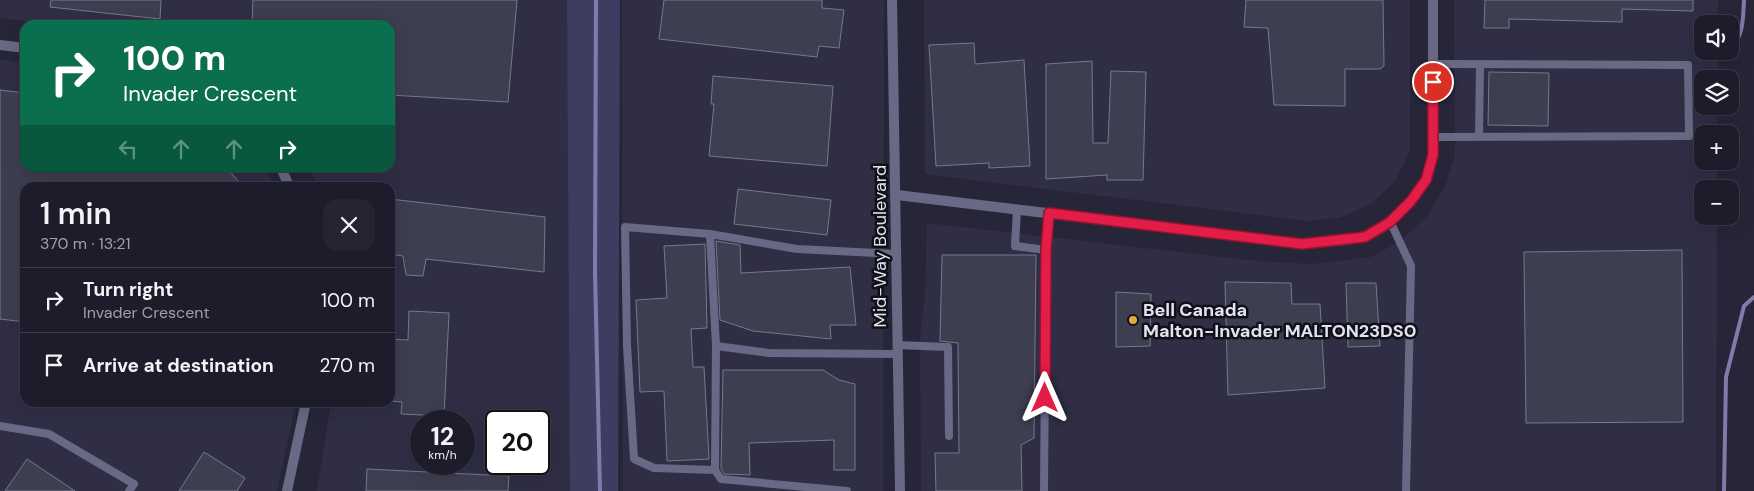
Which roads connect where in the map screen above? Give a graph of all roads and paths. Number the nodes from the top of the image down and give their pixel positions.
1 (892, 0) edge
2 (1433, 0) edge
3 (0, 45) edge
4 (20, 47) edge
5 (1433, 64) junction
6 (1480, 64) junction
7 (1479, 136) junction
8 (1433, 137) junction
9 (897, 195) junction
10 (1017, 209) junction
11 (1049, 213) junction
12 (1390, 222) junction
13 (710, 234) junction
14 (1046, 250) junction
15 (897, 254) junction
16 (716, 346) junction
17 (897, 349) junction
18 (305, 407) edge
19 (0, 426) edge
20 (949, 436) dead end
21 (715, 470) junction
22 (129, 491) edge
23 (287, 491) edge
24 (847, 491) edge
25 (900, 491) edge
26 (1044, 491) edge
27 (1406, 491) edge

1 - 9 street, Mid-Way Boulevard
2 - 5 street
3 - 4 street
5 - 6 lane
5 - 8 street
6 - 7 lane
6 - 7 lane
7 - 8 lane
8 - 12 street
9 - 10 street
9 - 15 street, Mid-Way Boulevard
10 - 11 street
10 - 14 lane
11 - 12 street
11 - 14 lane
12 - 27 lane
13 - 15 lane
13 - 16 lane
13 - 21 lane
14 - 26 lane
15 - 17 street, Mid-Way Boulevard
16 - 17 lane
16 - 21 lane
17 - 20 lane
17 - 25 street, Mid-Way Boulevard
18 - 23 street
19 - 22 lane
21 - 24 lane

